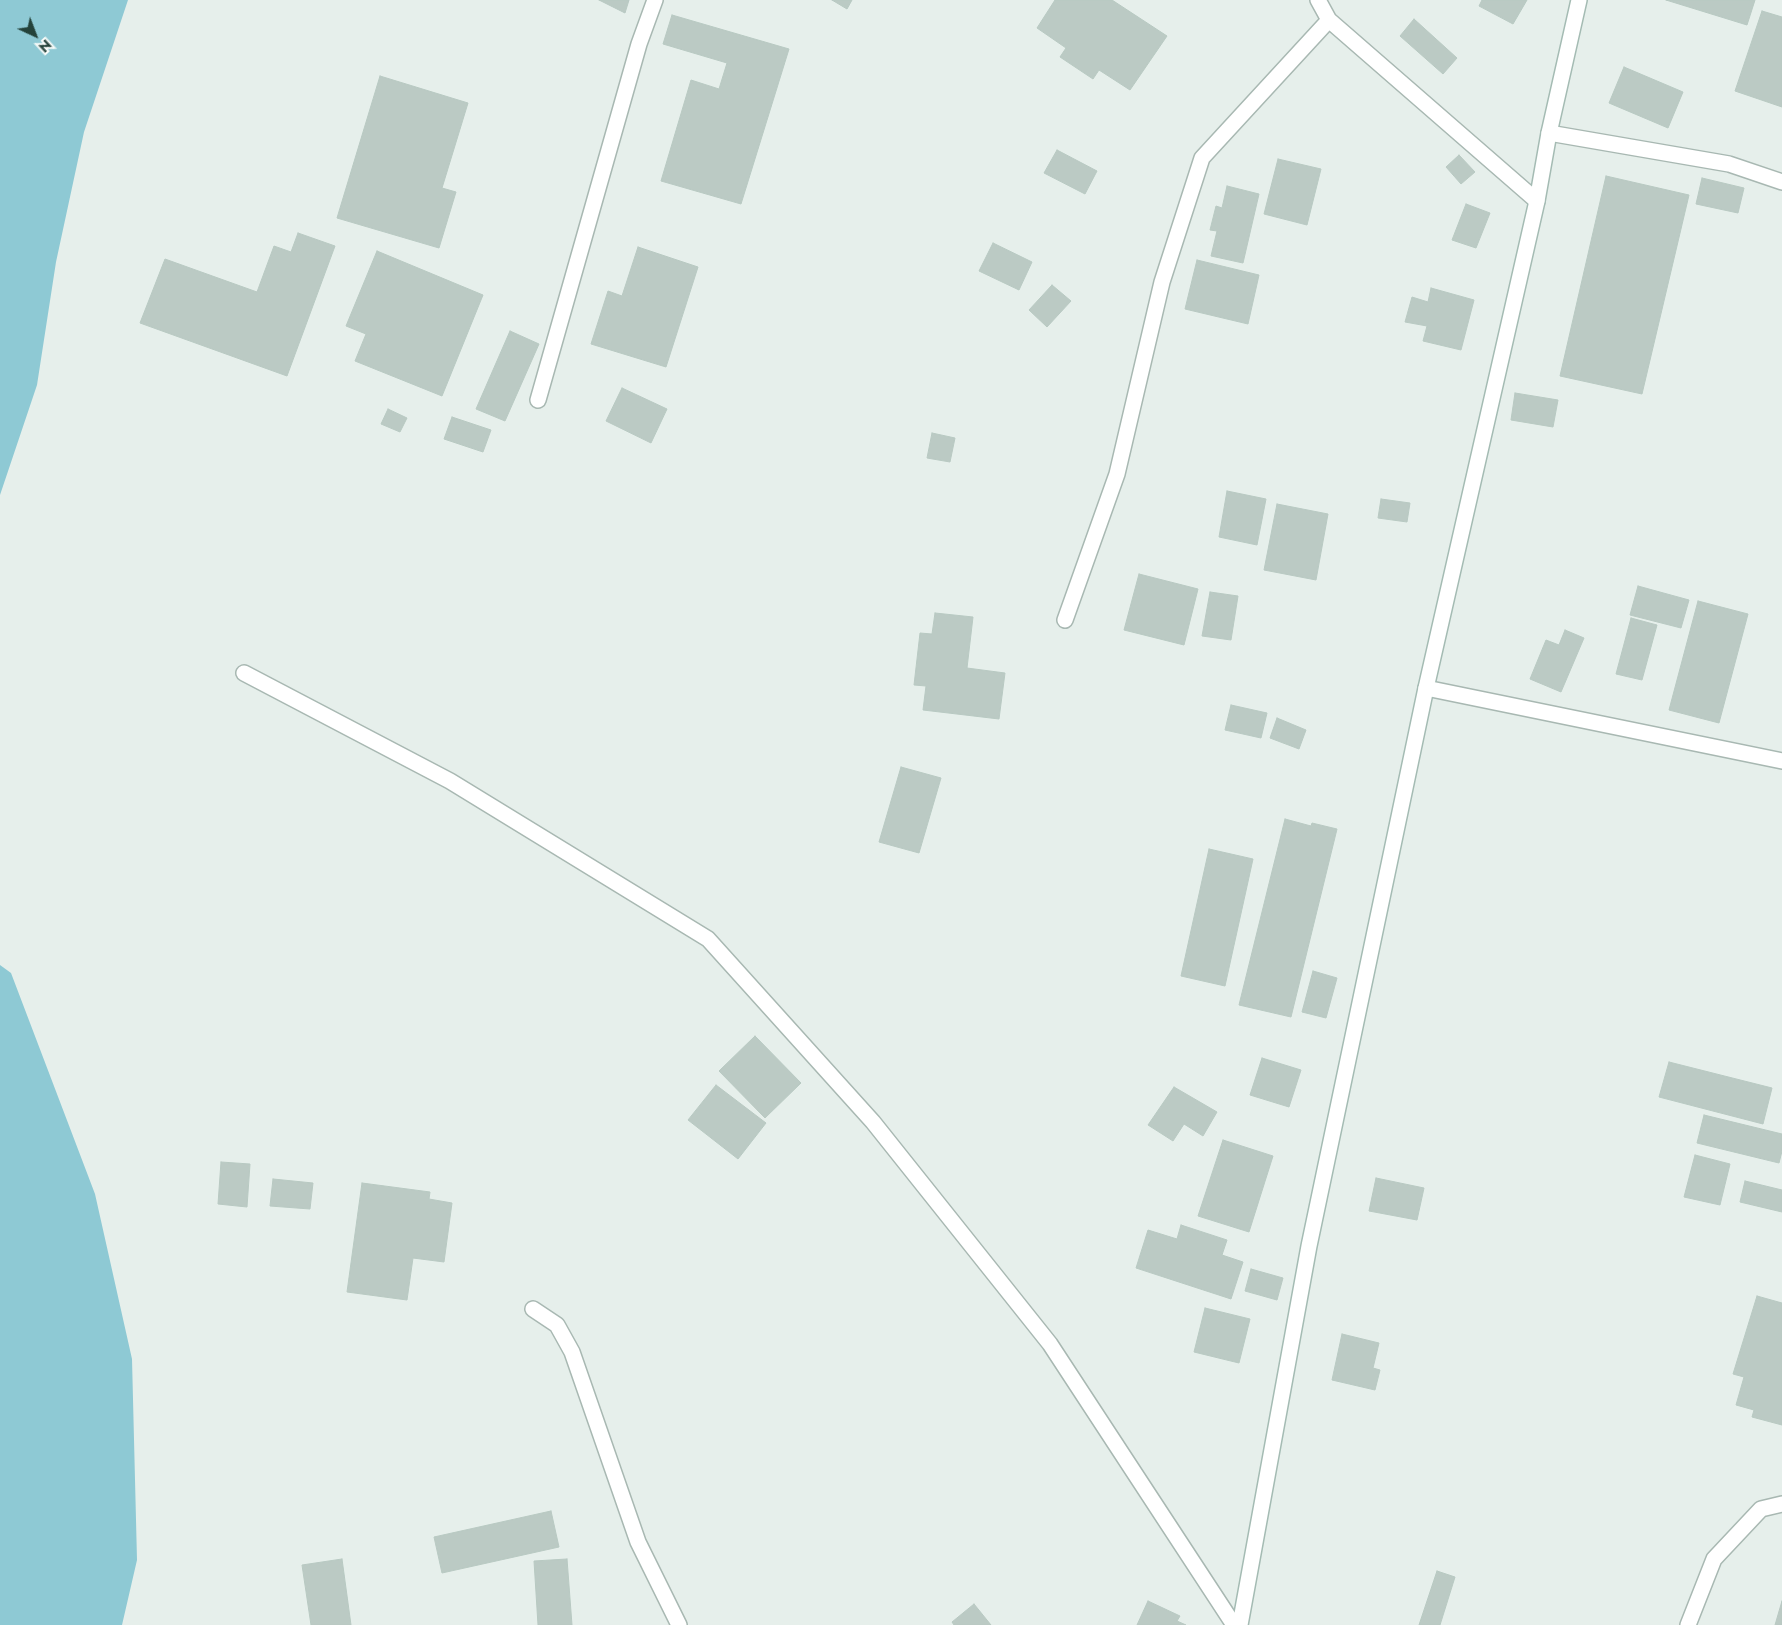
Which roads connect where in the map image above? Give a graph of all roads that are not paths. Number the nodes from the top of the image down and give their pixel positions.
1 (654, 0) edge
2 (1318, 0) edge
3 (1580, 0) edge
4 (1329, 20) junction
5 (1549, 133) junction
6 (1782, 182) edge
7 (1537, 201) junction
8 (538, 400) dead end
9 (1065, 620) dead end
10 (244, 673) dead end
11 (1426, 688) junction
12 (1782, 760) edge
13 (533, 1309) dead end
14 (1782, 1504) edge
15 (679, 1625) edge
16 (1234, 1625) edge
17 (1240, 1625) edge
18 (1688, 1625) edge

1 - 8 street
2 - 4 street
3 - 5 street
4 - 7 street
4 - 9 street
5 - 6 street
5 - 7 street
7 - 11 street
10 - 16 street
11 - 12 street
11 - 17 street
13 - 15 street
14 - 18 street

